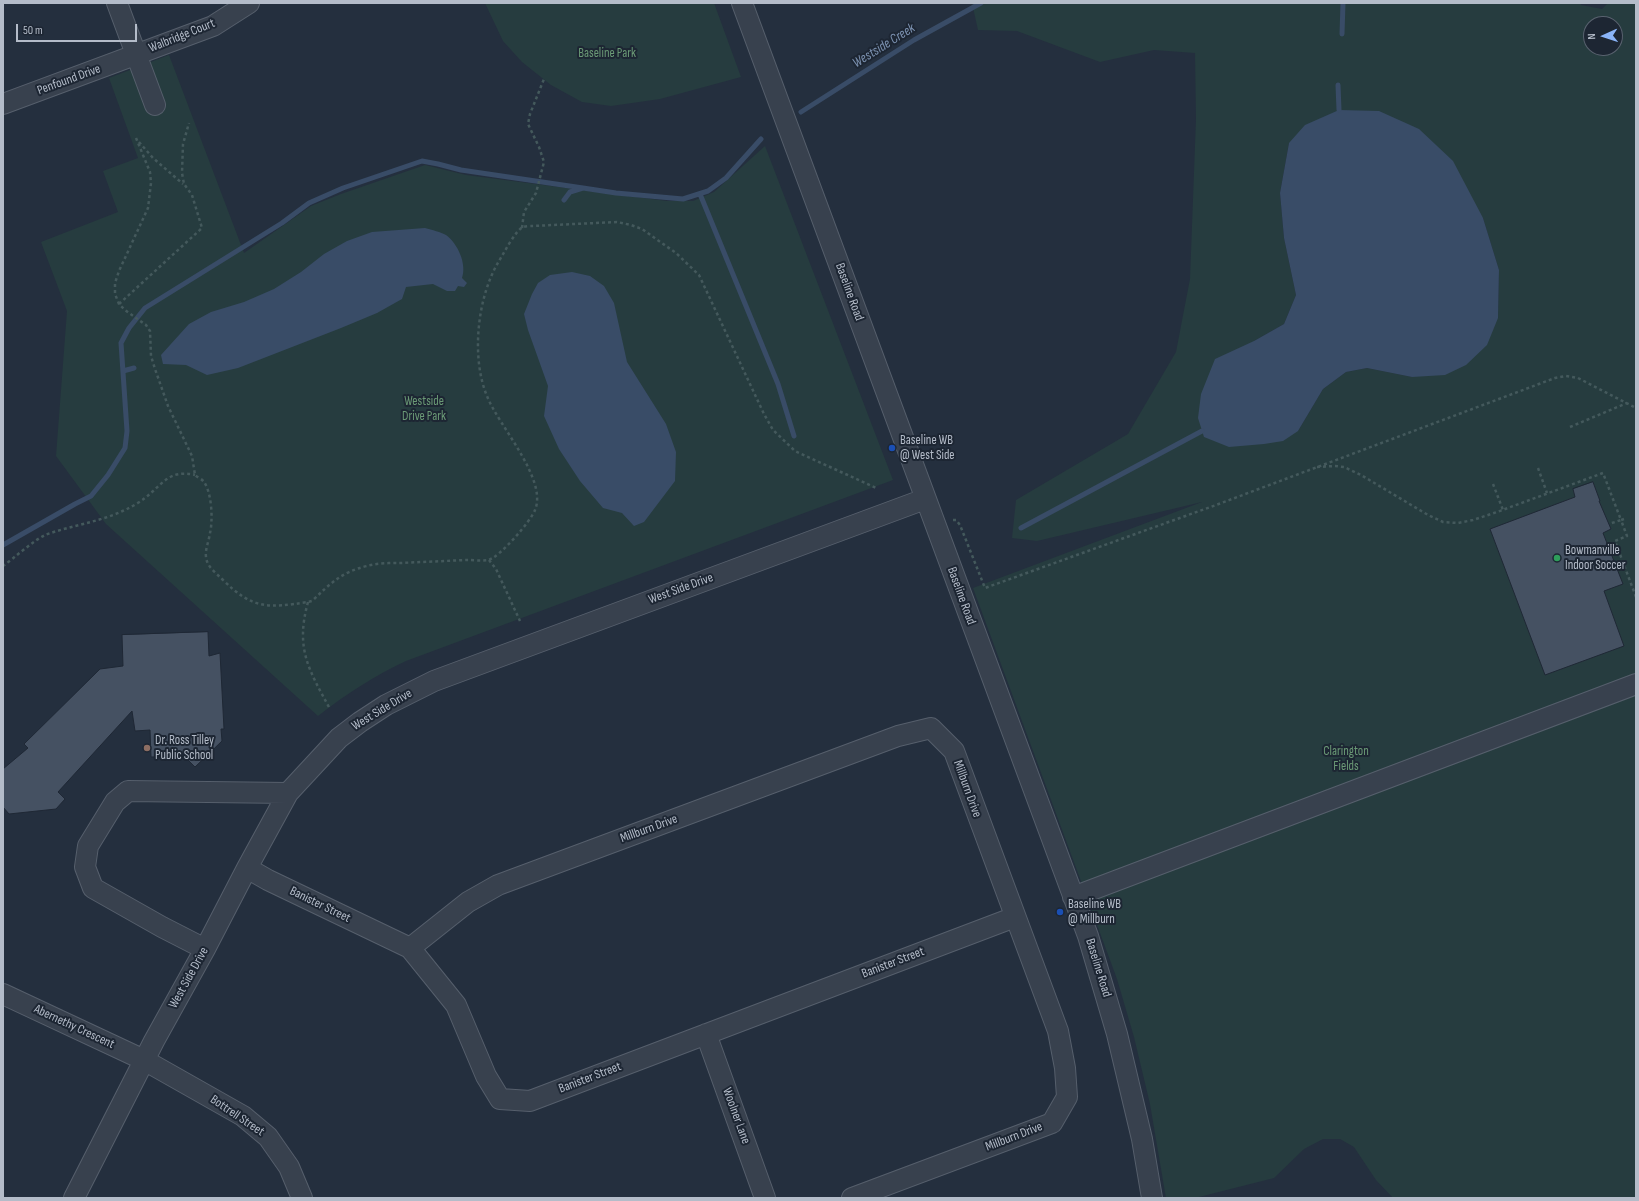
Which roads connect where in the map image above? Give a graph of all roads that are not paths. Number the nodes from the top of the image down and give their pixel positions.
1 (117, 3) edge
2 (248, 3) edge
3 (742, 3) edge
4 (136, 55) junction
5 (3, 104) edge
6 (154, 105) dead end
7 (925, 498) junction
8 (1636, 684) edge
9 (288, 793) junction
10 (247, 868) junction
11 (1073, 897) junction
12 (1015, 917) junction
13 (410, 948) junction
14 (206, 949) junction
15 (3, 994) edge
16 (706, 1034) junction
17 (144, 1060) junction
18 (74, 1198) edge
19 (302, 1198) edge
20 (765, 1198) edge
21 (852, 1198) edge
22 (1152, 1198) edge

1 - 4 street
2 - 4 street, Walbridge Court
3 - 7 street, Baseline Road
4 - 5 street, Penfound Drive
4 - 6 street
7 - 9 street, West Side Drive
7 - 11 street, Baseline Road
8 - 11 street
9 - 10 street, West Side Drive
9 - 14 street
10 - 13 street, Banister Street
10 - 14 street, West Side Drive
11 - 22 street, Baseline Road
12 - 13 street, Millburn Drive
12 - 16 street, Banister Street
12 - 21 street, Millburn Drive
13 - 16 street, Banister Street
14 - 17 street, West Side Drive
15 - 17 street, Abernethy Crescent
16 - 20 street, Woolner Lane
17 - 18 street, West Side Drive
17 - 19 street, Bottrell Street

